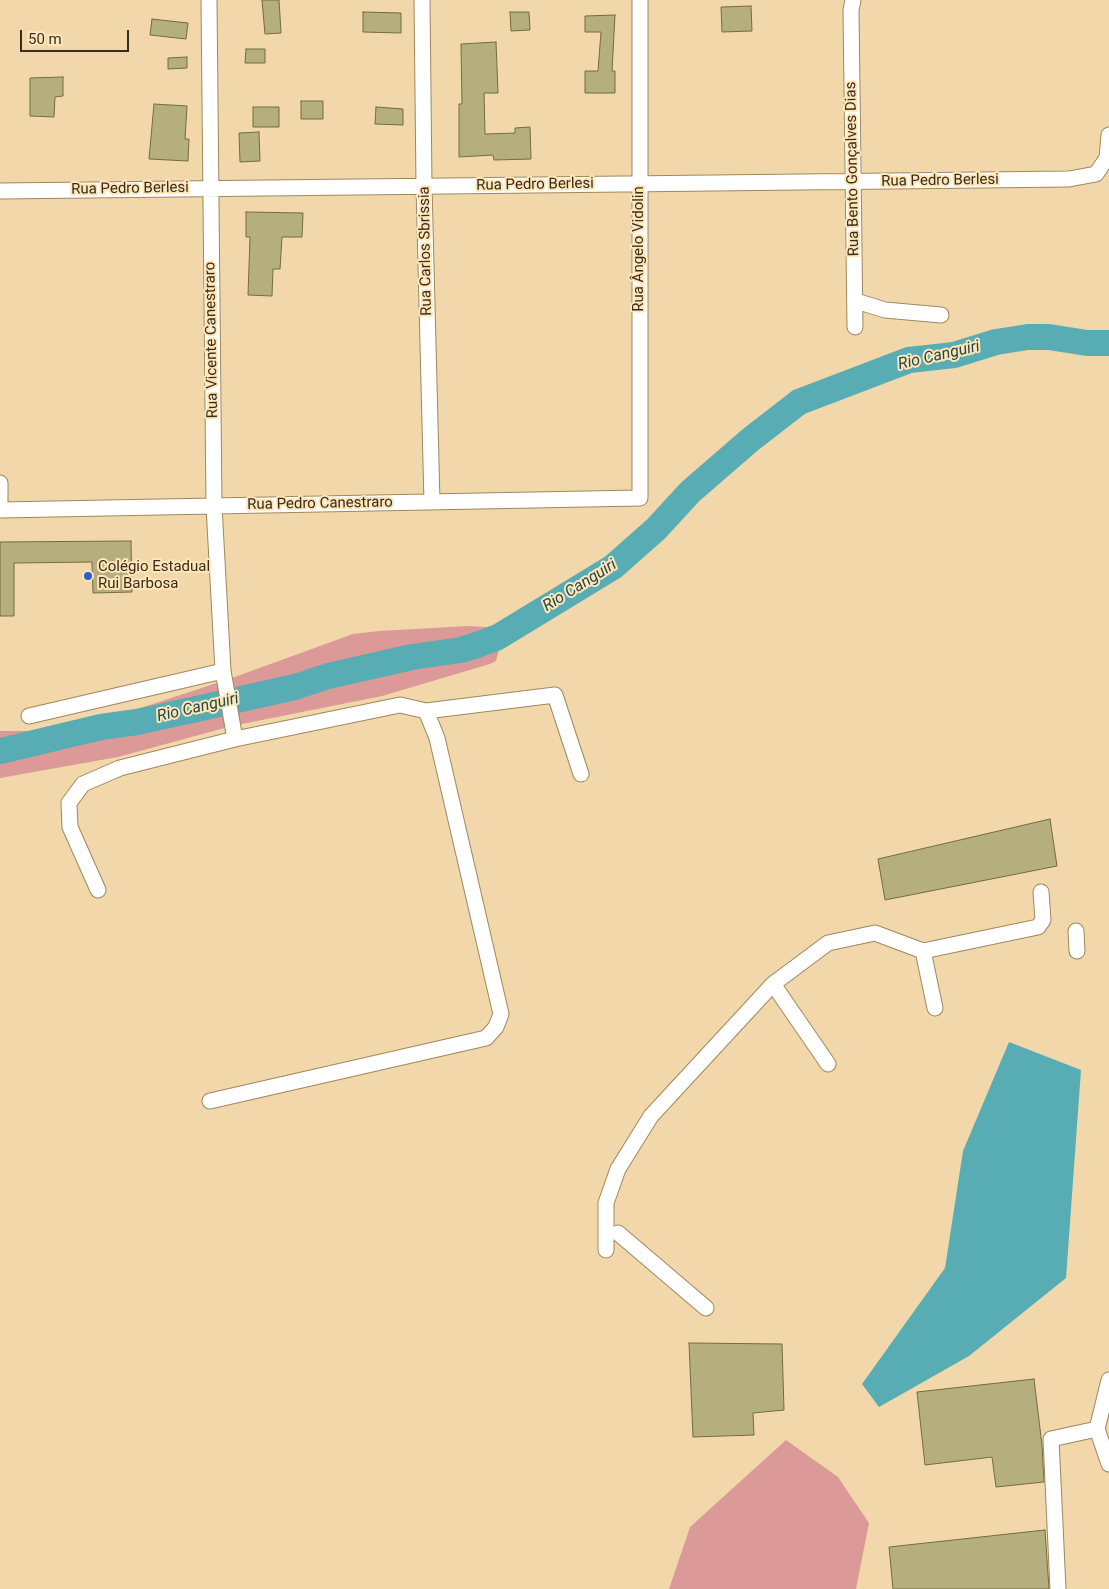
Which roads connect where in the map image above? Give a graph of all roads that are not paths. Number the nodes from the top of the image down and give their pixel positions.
1 (209, 0) edge
2 (422, 0) edge
3 (640, 0) edge
4 (852, 5) edge
5 (1109, 135) edge
6 (853, 182) junction
7 (639, 184) junction
8 (424, 186) junction
9 (211, 188) junction
10 (0, 192) edge
11 (856, 301) junction
12 (941, 315) dead end
13 (855, 327) dead end
14 (0, 484) edge
15 (640, 498) joint
16 (432, 502) junction
17 (214, 506) junction
18 (0, 510) edge
19 (224, 675) junction
20 (426, 711) junction
21 (29, 716) dead end
22 (235, 739) junction
23 (581, 774) dead end
24 (98, 890) dead end
25 (1041, 892) dead end
26 (1076, 931) dead end
27 (1077, 951) dead end
28 (923, 952) junction
29 (773, 984) junction
30 (935, 1008) dead end
31 (828, 1064) dead end
32 (210, 1101) dead end
33 (618, 1233) dead end
34 (606, 1250) dead end
35 (706, 1308) dead end
36 (1109, 1380) edge
37 (1097, 1429) junction
38 (1109, 1464) edge
39 (1058, 1589) edge

1 - 9 street, Rua Vicente Canestraro
2 - 8 street, Rua Carlos Sbrissia
3 - 7 street, Rua Ângelo Vidolin
4 - 6 street, Rua Bento Gonçalves Dias
5 - 6 street, Rua Pedro Berlesi
6 - 7 street, Rua Pedro Berlesi
6 - 11 street, Rua Bento Gonçalves Dias
7 - 8 street, Rua Pedro Berlesi
7 - 15 street, Rua Ângelo Vidolin
8 - 9 street, Rua Pedro Berlesi
8 - 16 street, Rua Carlos Sbrissia
9 - 10 street, Rua Pedro Berlesi
9 - 17 street, Rua Vicente Canestraro
11 - 12 street
11 - 13 street, Rua Bento Gonçalves Dias
14 - 18 street
15 - 16 street, Rua Pedro Canestraro
16 - 17 street, Rua Pedro Canestraro
17 - 18 street, Rua Pedro Canestraro
17 - 19 street, Rua Vicente Canestraro
19 - 21 street
19 - 22 street, Rua Vicente Canestraro
20 - 22 street
20 - 23 street
20 - 32 street
22 - 24 street
25 - 28 street
26 - 27 street
28 - 29 street
28 - 30 street
29 - 31 street
29 - 34 street
33 - 35 street
36 - 37 street
37 - 38 street
37 - 39 street

